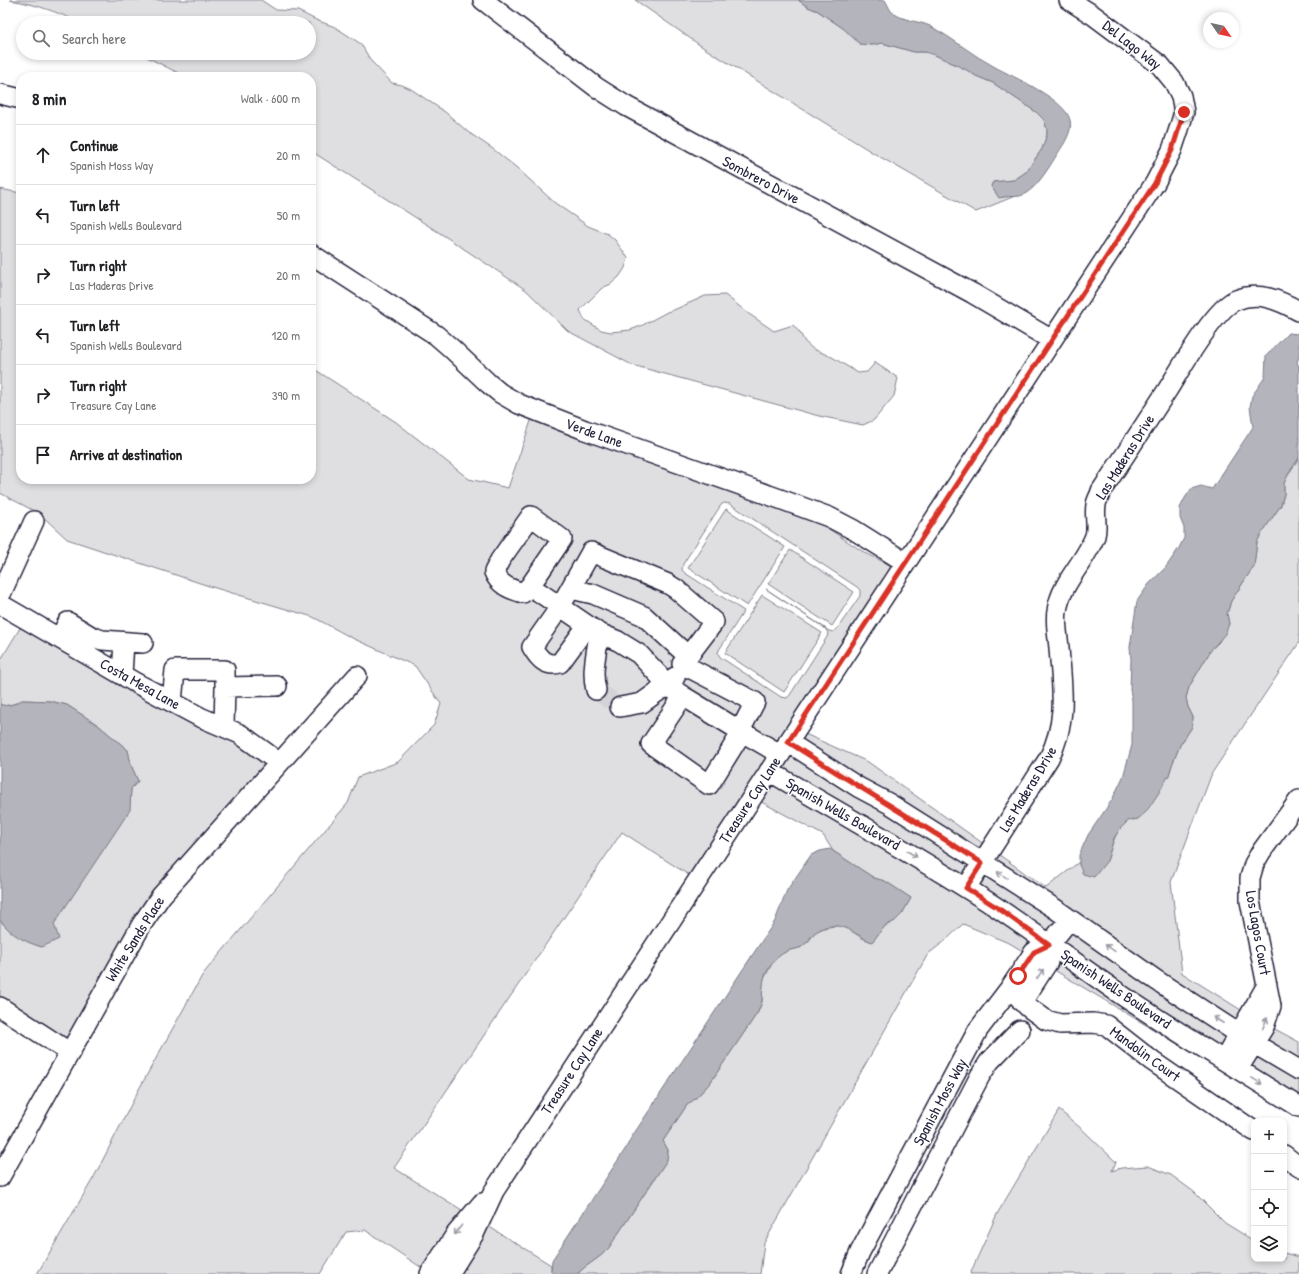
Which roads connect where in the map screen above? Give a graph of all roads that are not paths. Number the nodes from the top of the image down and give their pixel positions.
1 (483, 0) edge
2 (1070, 0) edge
3 (0, 94) edge
4 (16, 97) edge
5 (1182, 100) joint
6 (316, 257) edge
7 (1299, 311) edge
8 (1052, 340) junction
9 (34, 521) dead end
10 (905, 562) junction
11 (530, 586) dead end
12 (571, 589) junction
13 (0, 596) edge
14 (0, 604) edge
15 (560, 608) junction
16 (593, 629) junction
17 (60, 638) junction
18 (124, 642) junction
19 (143, 643) dead end
20 (685, 660) junction
21 (122, 675) junction
22 (358, 676) dead end
23 (277, 686) dead end
24 (225, 687) junction
25 (596, 690) dead end
26 (676, 691) junction
27 (172, 702) junction
28 (620, 707) dead end
29 (224, 726) junction
30 (741, 731) junction
31 (784, 748) junction
32 (279, 763) junction
33 (769, 771) junction
34 (1299, 800) edge
35 (982, 863) junction
36 (966, 888) junction
37 (1070, 919) junction
38 (1049, 945) junction
39 (1016, 995) junction
40 (0, 1008) edge
41 (1020, 1030) dead end
42 (1247, 1038) junction
43 (69, 1052) junction
44 (1231, 1064) junction
45 (1299, 1070) edge
46 (1299, 1107) edge
47 (1251, 1129) edge
48 (1287, 1157) edge
49 (1299, 1167) edge
50 (0, 1177) edge
51 (494, 1191) junction
52 (430, 1274) edge
53 (449, 1274) edge
54 (851, 1274) edge
55 (877, 1274) edge

1 - 8 street, Sombrero Drive
2 - 5 street, Del Lago Way
3 - 4 street
5 - 8 street, Treasure Cay Lane
6 - 10 street, Verde Lane
7 - 35 street, Las Maderas Drive
8 - 10 street, Treasure Cay Lane
9 - 13 street
10 - 31 street, Treasure Cay Lane
11 - 15 street, Spanish Wells Boulevard
12 - 15 street
12 - 20 street
12 - 20 street
14 - 17 street, Costa Mesa Lane
15 - 16 street, Spanish Wells Boulevard
15 - 16 street
16 - 25 street
16 - 26 street, Spanish Wells Boulevard
17 - 18 street
17 - 21 street, Costa Mesa Lane
18 - 19 street
18 - 21 street
20 - 26 street
20 - 30 street
21 - 27 street, Costa Mesa Lane
22 - 32 street, White Sands Place
23 - 24 street
24 - 27 street
24 - 29 street
26 - 28 street
26 - 30 street, Spanish Wells Boulevard
26 - 30 street
27 - 29 street, Costa Mesa Lane
29 - 32 street, Costa Mesa Lane
30 - 31 street, Spanish Wells Boulevard
31 - 33 street, Treasure Cay Lane
31 - 35 street, Spanish Wells Boulevard
32 - 43 street, White Sands Place
33 -> 36 street, Spanish Wells Boulevard
33 - 51 street, Treasure Cay Lane
34 - 42 street, Los Lagos Court
35 - 36 street, Las Maderas Drive
37 -> 35 street, Spanish Wells Boulevard
36 - 38 street, Spanish Wells Boulevard
37 - 38 street
42 -> 37 street, Spanish Wells Boulevard
38 - 39 street, Spanish Moss Way
38 - 44 street, Spanish Wells Boulevard
39 - 47 street, Mandolin Court
39 - 54 street, Spanish Moss Way
40 - 43 street
41 - 55 street, Spanish Moss Way
42 - 44 street, Los Lagos Court
42 - 45 street, Spanish Wells Boulevard
43 - 50 street, White Sands Place
44 -> 46 street, Spanish Wells Boulevard
48 - 49 street
51 -> 52 street, Treasure Cay Lane
51 - 53 street, Treasure Cay Lane

